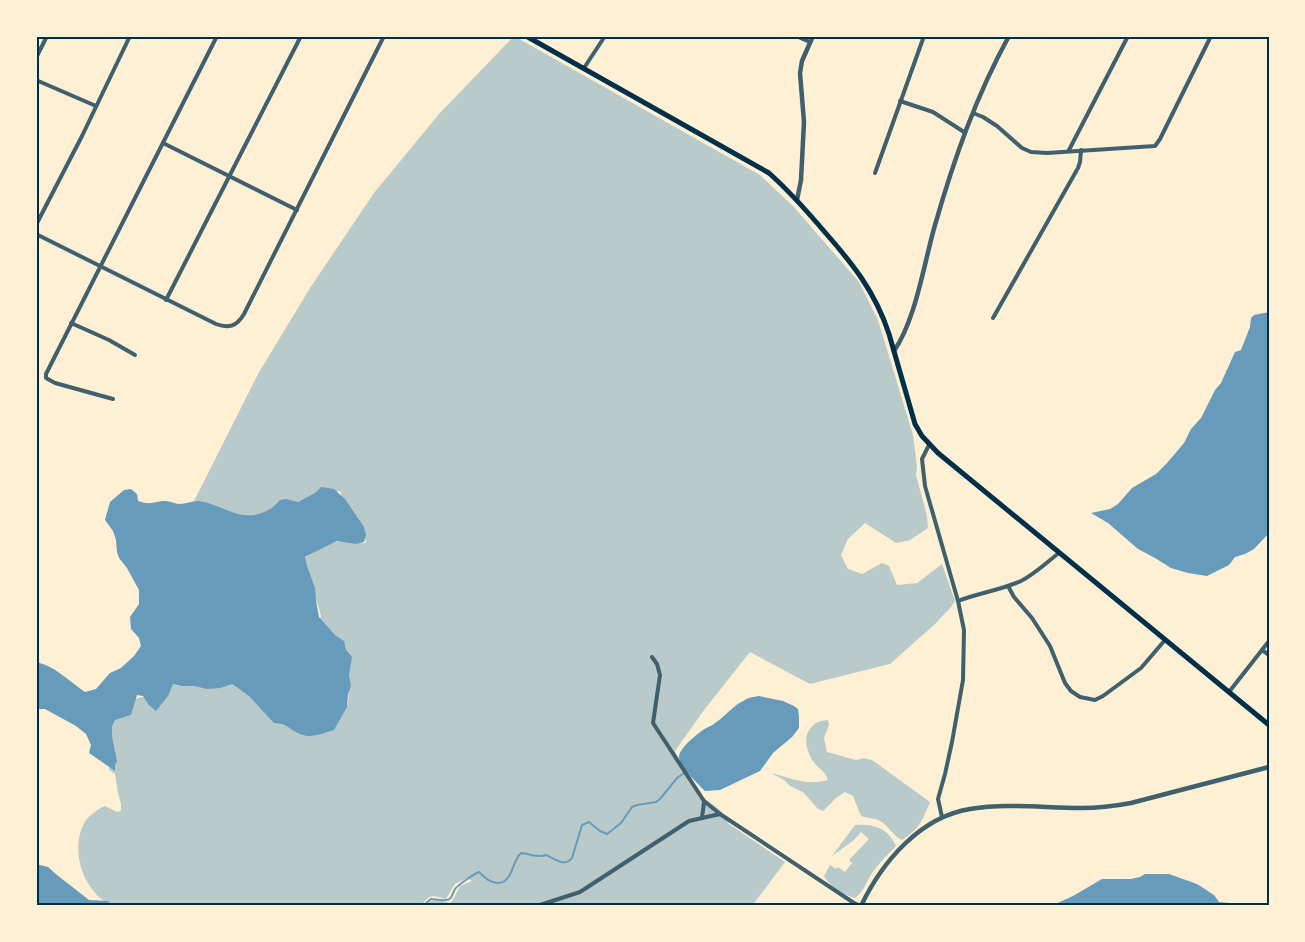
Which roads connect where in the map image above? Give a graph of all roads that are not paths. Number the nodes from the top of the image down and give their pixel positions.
1 (47, 36) edge
2 (130, 36) edge
3 (217, 36) edge
4 (301, 36) edge
5 (384, 36) edge
6 (526, 36) edge
7 (605, 36) edge
8 (796, 36) edge
9 (813, 36) edge
10 (924, 36) edge
11 (1009, 36) edge
12 (1128, 36) edge
13 (1211, 36) edge
14 (810, 42) junction
15 (36, 58) edge
16 (584, 69) junction
17 (36, 80) edge
18 (900, 101) junction
19 (96, 106) junction
20 (973, 113) junction
21 (964, 132) junction
22 (163, 143) junction
23 (1069, 150) junction
24 (1081, 150) junction
25 (874, 173) dead end
26 (230, 177) junction
27 (797, 200) junction
28 (297, 210) junction
29 (36, 225) edge
30 (36, 234) edge
31 (100, 267) junction
32 (166, 300) junction
33 (993, 318) dead end
34 (71, 323) junction
35 (894, 351) junction
36 (135, 355) dead end
37 (112, 399) dead end
38 (929, 445) junction
39 (1059, 553) junction
40 (1008, 586) junction
41 (958, 601) junction
42 (1166, 640) junction
43 (1269, 640) edge
44 (1262, 650) junction
45 (1269, 655) edge
46 (652, 657) dead end
47 (1228, 692) junction
48 (1269, 726) edge
49 (1269, 767) edge
50 (704, 801) junction
51 (720, 814) junction
52 (942, 817) junction
53 (702, 818) junction
54 (537, 906) edge
55 (861, 906) edge

1 - 15 street
2 - 19 street
3 - 22 street
4 - 26 street
5 - 28 street
6 - 16 main road
7 - 16 street
8 - 14 street
9 - 14 street
10 - 18 street
11 - 20 street
12 - 23 street
13 - 24 street
14 - 27 street
16 - 27 main road
17 - 19 street
18 - 21 street
18 - 25 street
19 - 29 street
20 - 21 street
20 - 23 street
21 - 35 street
22 - 26 street
22 - 31 street
23 - 24 street
24 - 33 street
26 - 28 street
26 - 32 street
27 - 35 main road
28 - 32 street
30 - 31 street
31 - 32 street
31 - 34 street
34 - 36 street
34 - 37 street
35 - 38 main road
38 - 39 main road
38 - 41 street
39 - 40 street
39 - 42 main road
40 - 41 street
40 - 42 street
41 - 52 street
42 - 47 main road
43 - 44 street
44 - 45 street
44 - 47 street
46 - 50 street
47 - 48 main road
49 - 52 street
50 - 51 street
50 - 53 street
51 - 53 street
51 - 55 street
52 - 55 street
53 - 54 street

